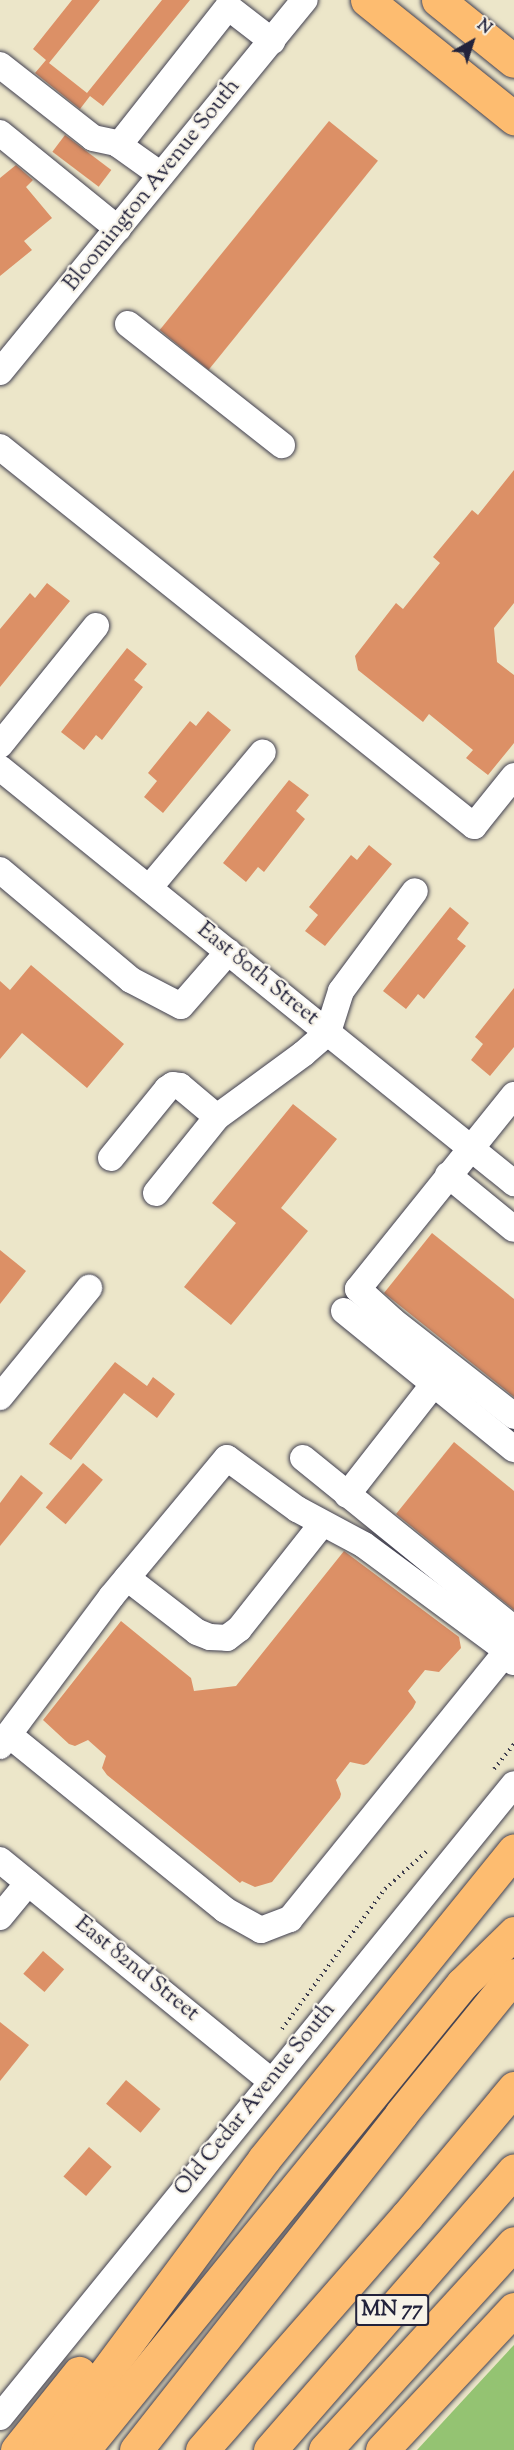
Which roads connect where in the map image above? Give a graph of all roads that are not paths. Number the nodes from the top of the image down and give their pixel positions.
1 (305, 0) edge
2 (367, 0) edge
3 (438, 0) edge
4 (272, 41) junction
5 (514, 61) edge
6 (0, 65) edge
7 (514, 118) edge
8 (0, 133) edge
9 (119, 145) junction
10 (161, 175) junction
11 (118, 229) junction
12 (128, 324) dead end
13 (9, 344) edge
14 (0, 372) edge
15 (282, 445) dead end
16 (0, 447) edge
17 (96, 626) dead end
18 (0, 745) edge
19 (262, 752) dead end
20 (0, 768) edge
21 (514, 776) edge
22 (0, 870) edge
23 (149, 888) junction
24 (415, 891) dead end
25 (228, 952) junction
26 (328, 1032) junction
27 (514, 1095) edge
28 (217, 1117) junction
29 (470, 1147) junction
30 (111, 1158) dead end
31 (448, 1174) junction
32 (514, 1182) edge
33 (156, 1193) dead end
34 (514, 1229) edge
35 (89, 1288) dead end
36 (344, 1311) dead end
37 (433, 1385) junction
38 (0, 1397) edge
39 (514, 1416) edge
40 (514, 1449) edge
41 (303, 1458) dead end
42 (347, 1495) junction
43 (322, 1524) junction
44 (127, 1578) junction
45 (512, 1647) edge
46 (4, 1740) edge
47 (514, 1784) edge
48 (514, 1850) edge
49 (0, 1860) edge
50 (28, 1882) junction
51 (0, 1917) edge
52 (514, 1933) edge
53 (514, 1975) edge
54 (514, 2067) edge
55 (272, 2081) junction
56 (514, 2088) edge
57 (264, 2159) junction
58 (514, 2170) edge
59 (407, 2216) junction
60 (514, 2243) edge
61 (514, 2309) edge
62 (0, 2417) edge
63 (16, 2450) edge
64 (48, 2450) edge
65 (83, 2450) edge
66 (136, 2450) edge
67 (202, 2450) edge
68 (270, 2450) edge
69 (325, 2450) edge
70 (382, 2450) edge

1 - 4 street, Bloomington Avenue South
2 - 7 main road
3 - 5 main road
4 - 9 street
4 - 10 street, Bloomington Avenue South
6 - 9 street
8 - 11 street
9 - 10 street
10 - 11 street, Bloomington Avenue South
11 - 13 street, Bloomington Avenue South
12 - 15 street
13 - 14 street, Bloomington Avenue South
16 - 21 street
17 - 18 street
19 - 23 street
20 - 23 street, East 80th Street
22 - 25 street
23 - 25 street, East 80th Street
24 - 26 street
25 - 26 street, East 80th Street
26 - 28 street
26 - 29 street, East 80th Street
27 - 29 street
28 - 30 street
28 - 33 street
29 - 31 street
29 - 32 street, East 80th Street
31 - 34 street
31 - 39 street
35 - 38 street
36 - 37 street
37 - 40 street
37 - 42 street
41 - 42 street
42 - 45 street
43 - 44 street
43 - 44 street
43 - 45 street
44 - 46 street
45 - 46 street
47 - 55 street, Old Cedar Avenue South
48 - 57 main road
49 - 50 street, East 82nd Street
50 - 51 street
50 - 55 street, East 82nd Street
52 - 65 main road
53 - 66 main road
54 - 59 main road
55 - 62 street, Old Cedar Avenue South
56 - 59 main road, MN 77
57 - 63 main road
57 - 64 main road
58 - 68 main road, MN 77
59 - 67 main road, MN 77
60 - 69 main road
61 - 70 main road

